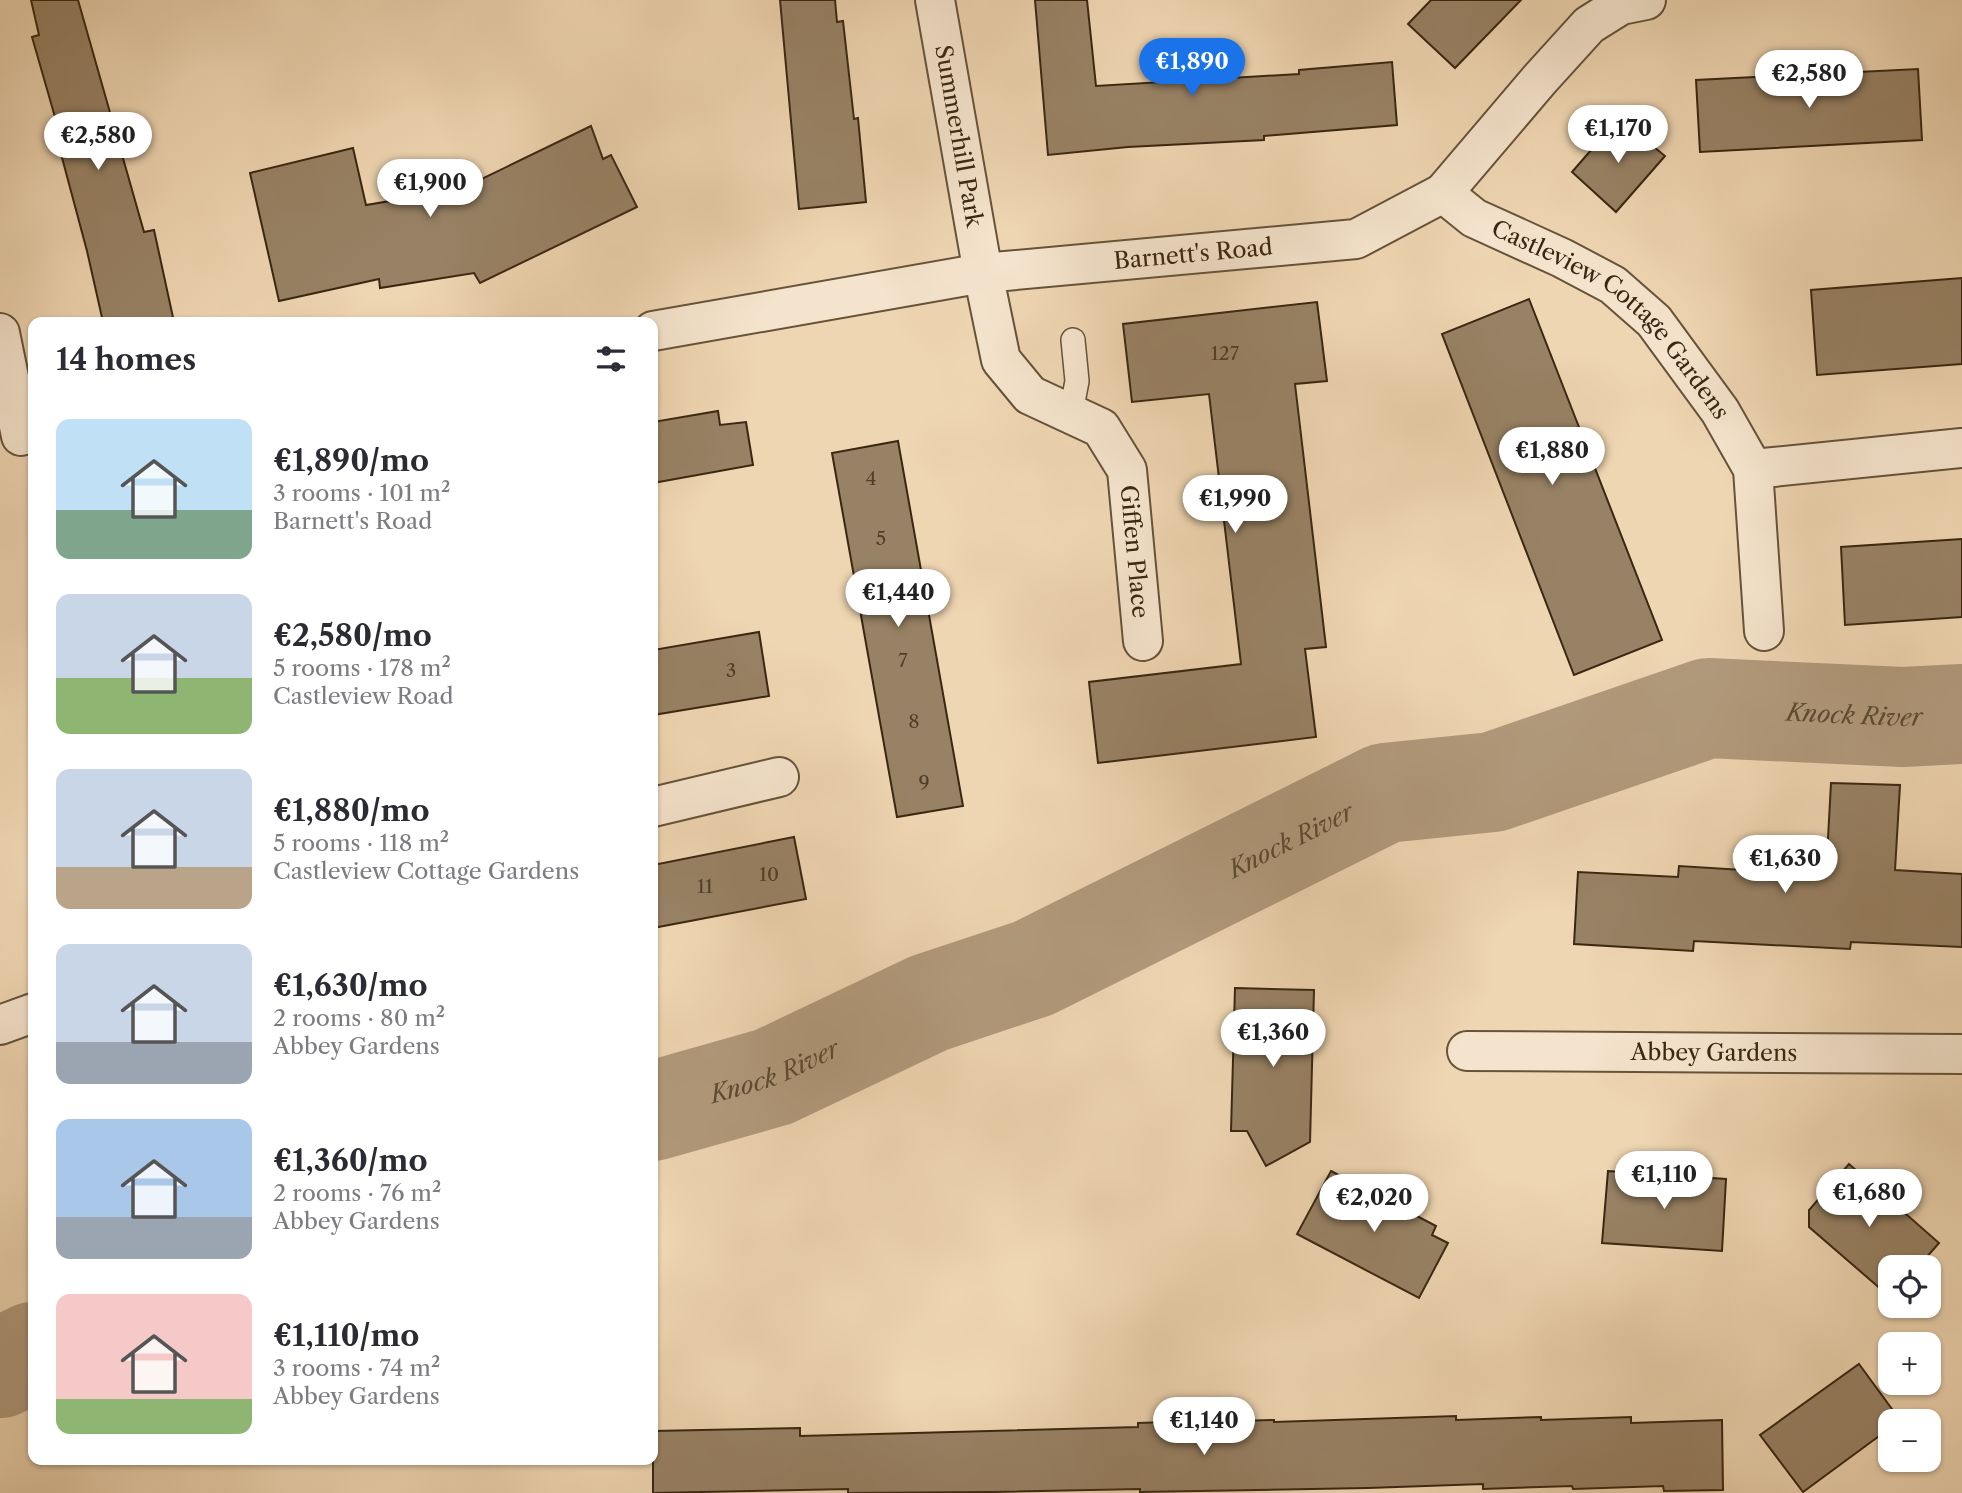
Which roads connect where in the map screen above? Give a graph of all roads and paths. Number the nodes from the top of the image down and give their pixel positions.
1 (935, 0) edge
2 (1646, 0) edge
3 (1443, 193) junction
4 (983, 273) junction
5 (658, 330) edge
6 (0, 333) edge
7 (1073, 340) dead end
8 (1071, 413) junction
9 (18, 437) edge
10 (1962, 448) edge
11 (1753, 469) junction
12 (1764, 631) dead end
13 (1143, 641) dead end
14 (779, 777) dead end
15 (658, 806) edge
16 (28, 1015) edge
17 (0, 1025) edge
18 (1467, 1051) dead end
19 (1962, 1054) edge

1 - 4 street, Summerhill Park
2 - 3 street, Barnett's Road
3 - 4 street, Barnett's Road
3 - 11 street, Castleview Cottage Gardens
4 - 5 street, Barnett's Road
4 - 8 street, Giffen Place
6 - 9 street
7 - 8 lane
8 - 13 street, Giffen Place
10 - 11 street
11 - 12 street, Castleview Cottage Gardens
14 - 15 street
16 - 17 street
18 - 19 street, Abbey Gardens

